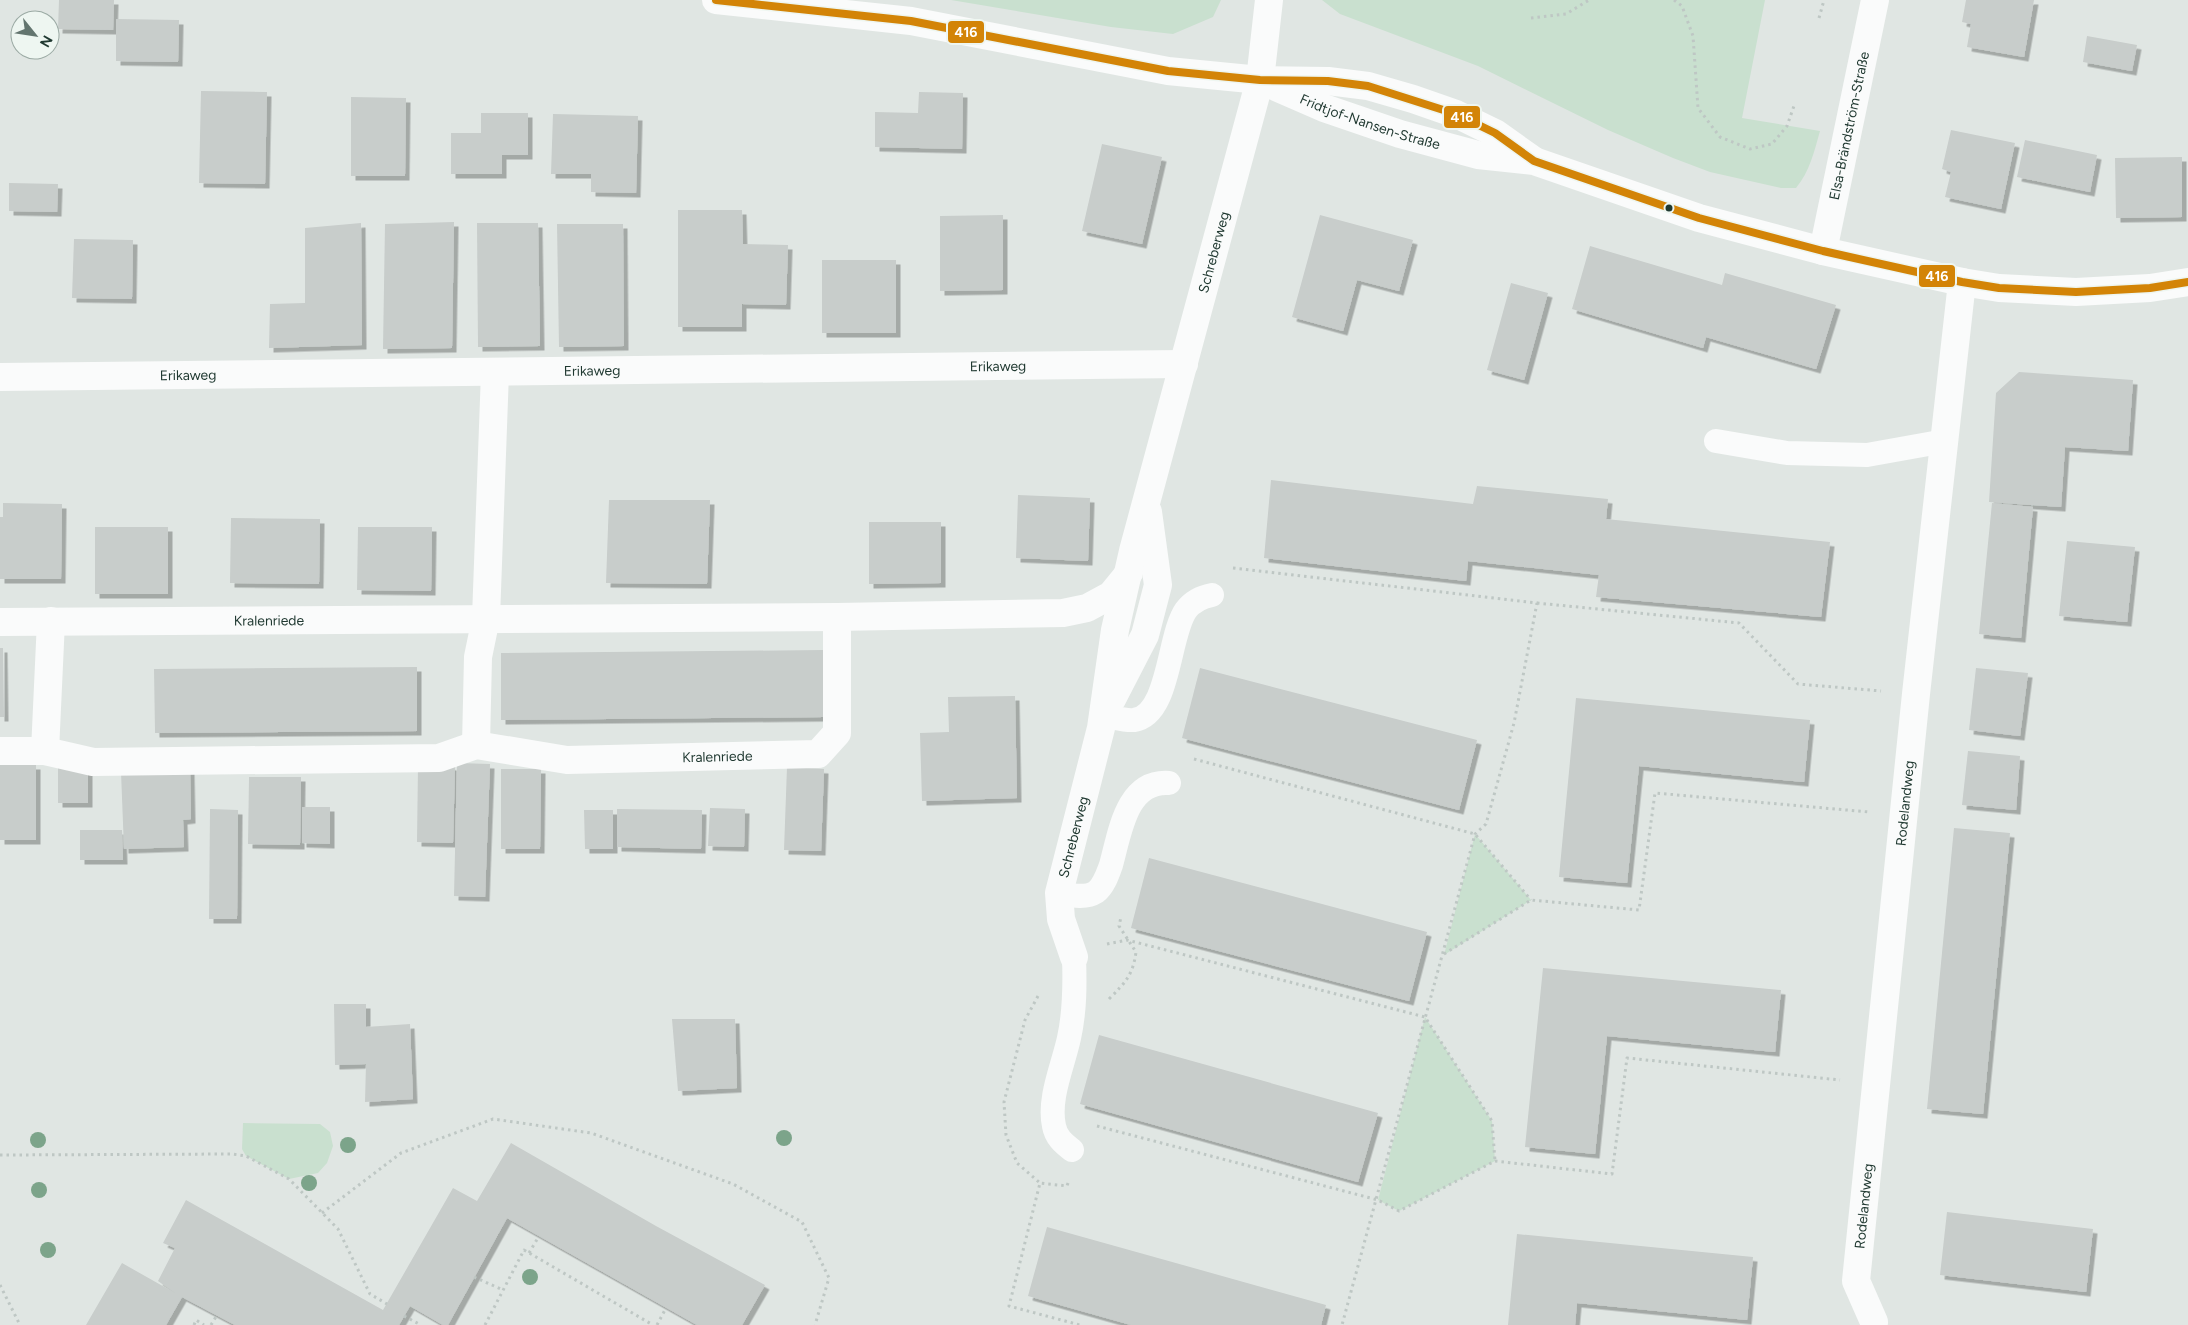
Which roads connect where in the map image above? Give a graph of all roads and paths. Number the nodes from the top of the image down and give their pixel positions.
1 (716, 0) edge
2 (1269, 0) edge
3 (1589, 0) edge
4 (1674, 0) edge
5 (1824, 0) edge
6 (1875, 0) edge
7 (1531, 18) dead end
8 (1819, 18) dead end
9 (1260, 80) junction
10 (1795, 103) dead end
11 (1534, 161) junction
12 (1823, 252) junction
13 (1962, 282) junction
14 (2188, 282) edge
15 (1184, 364) junction
16 (494, 372) junction
17 (0, 377) edge
18 (1716, 441) dead end
19 (1945, 441) junction
20 (1147, 503) junction
21 (1233, 568) dead end
22 (1129, 573) junction
23 (1212, 596) dead end
24 (1537, 603) junction
25 (837, 617) junction
26 (486, 618) junction
27 (51, 621) junction
28 (0, 622) edge
29 (1916, 694) junction
30 (1103, 716) junction
31 (476, 745) junction
32 (46, 750) junction
33 (0, 752) edge
34 (1185, 757) dead end
35 (1169, 783) dead end
36 (1904, 815) junction
37 (1475, 834) junction
38 (1059, 892) junction
39 (1531, 900) junction
40 (1122, 917) dead end
41 (1127, 940) junction
42 (1444, 955) junction
43 (1074, 957) junction
44 (1105, 1003) dead end
45 (1425, 1017) junction
46 (1878, 1084) junction
47 (1093, 1125) dead end
48 (1072, 1150) dead end
49 (0, 1155) edge
50 (1495, 1161) junction
51 (1070, 1177) dead end
52 (1040, 1183) junction
53 (1378, 1200) junction
54 (322, 1213) junction
55 (539, 1236) dead end
56 (529, 1253) junction
57 (474, 1277) dead end
58 (0, 1285) edge
59 (503, 1290) junction
60 (387, 1304) dead end
61 (666, 1308) dead end
62 (217, 1315) dead end
63 (404, 1316) dead end
64 (1874, 1322) dead end
65 (20, 1325) edge
66 (194, 1325) edge
67 (204, 1325) edge
68 (212, 1325) edge
69 (421, 1325) edge
70 (485, 1325) edge
71 (653, 1325) edge
72 (657, 1325) edge
73 (815, 1325) edge
74 (1080, 1325) edge
75 (1342, 1325) edge

1 - 9 street
2 - 9 street, Schreberweg
3 - 7 path
4 - 10 path
5 - 8 path
6 - 12 street, Elsa-Brändström-Straße
9 - 11 street, Fridtjof-Nansen-Straße
9 - 11 street, Fridtjof-Nansen-Straße
9 - 15 street, Schreberweg
11 - 12 street, Fridtjof-Nansen-Straße
12 - 13 street, Fridtjof-Nansen-Straße
13 - 14 street, Fridtjof-Nansen-Straße
13 - 19 street, Rodelandweg
15 - 16 street, Erikaweg
15 - 20 street, Schreberweg
16 - 17 street, Erikaweg
16 - 26 street
18 - 19 lane
19 - 29 street, Rodelandweg
20 - 22 street, Schreberweg
20 - 30 street, Schreberweg
21 - 24 path
22 - 25 street, Kralenriede
22 - 30 street, Schreberweg
23 - 30 lane
24 - 29 path
24 - 37 path
25 - 26 street, Kralenriede
25 - 31 street, Kralenriede
26 - 27 street, Kralenriede
26 - 31 street
27 - 28 street, Kralenriede
27 - 32 street
29 - 36 street, Rodelandweg
30 - 38 street, Schreberweg
31 - 32 street, Kralenriede
32 - 33 street, Kralenriede
34 - 37 path
35 - 38 lane
36 - 39 path
36 - 46 street, Rodelandweg
37 - 39 path
37 - 42 path
38 - 43 street, Schreberweg
39 - 42 path
40 - 41 path
41 - 43 path
41 - 44 path
41 - 45 path
42 - 45 path
43 - 48 lane
43 - 52 path
45 - 50 path
45 - 53 path
46 - 50 path
46 - 64 street, Rodelandweg
47 - 53 path
49 - 54 path
50 - 53 path
51 - 52 path
52 - 74 path
53 - 75 path
54 - 60 path
54 - 73 path
55 - 56 path
56 - 59 path
56 - 71 path
57 - 59 path
58 - 65 path
59 - 70 path
61 - 72 path
62 - 68 path
63 - 69 path
66 - 67 path

